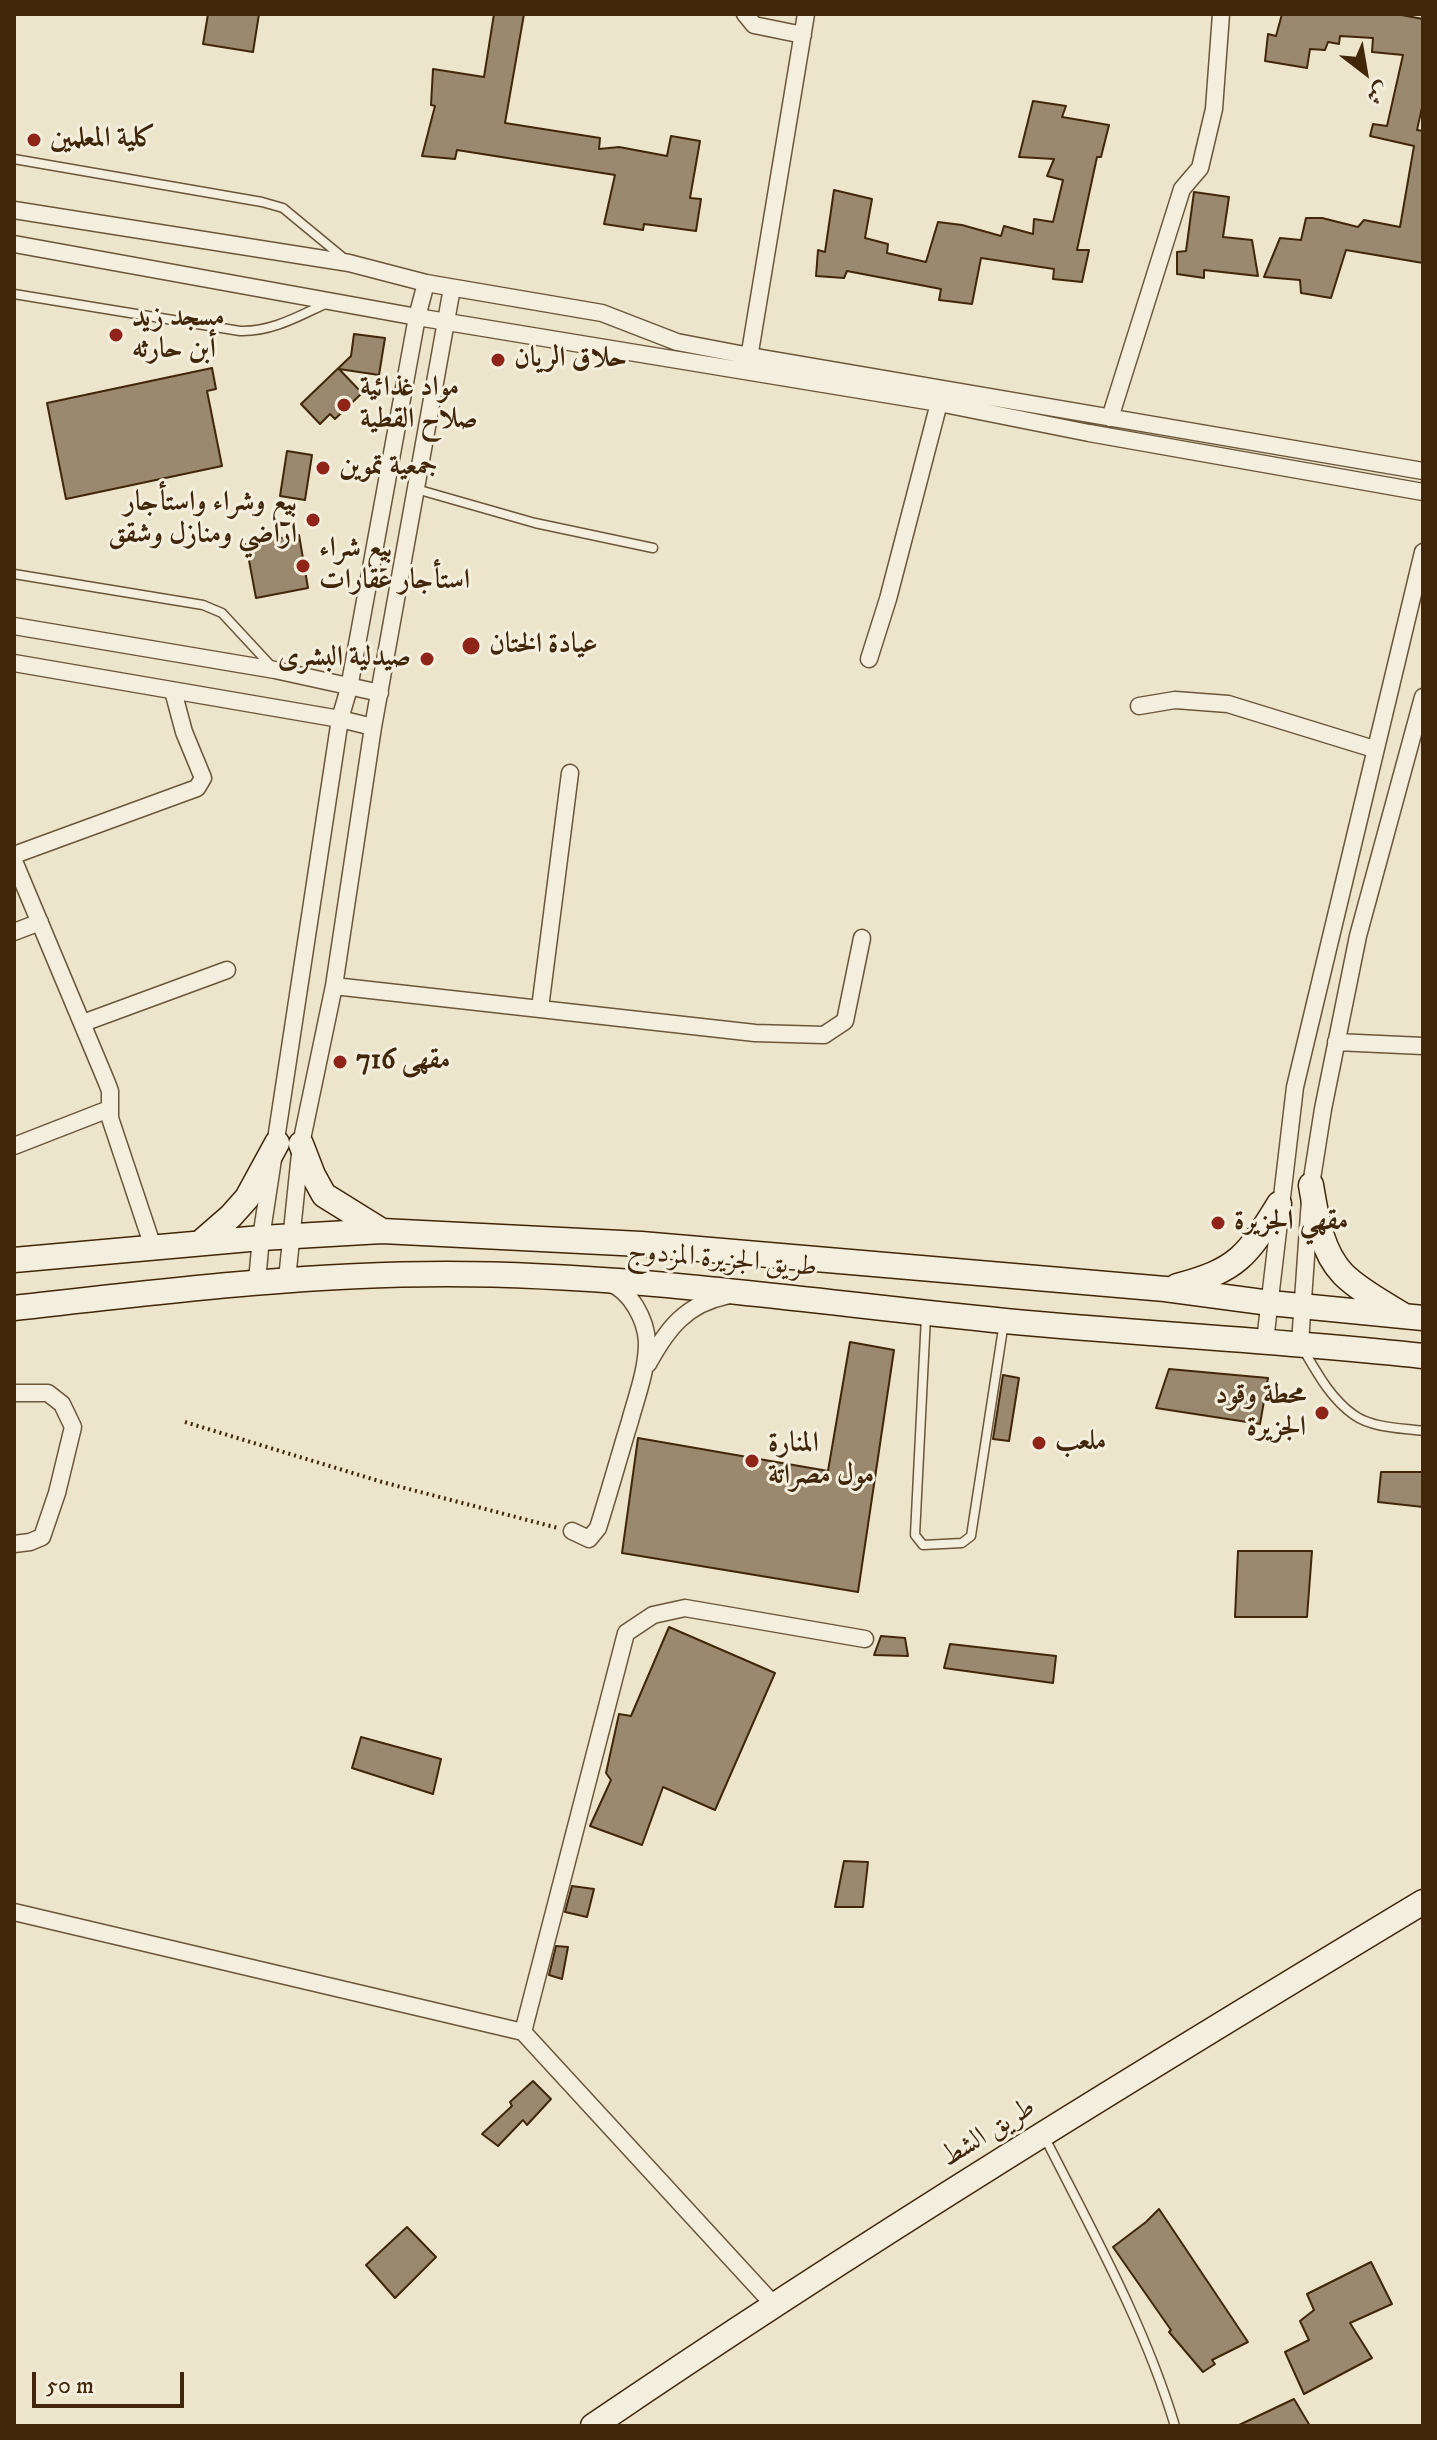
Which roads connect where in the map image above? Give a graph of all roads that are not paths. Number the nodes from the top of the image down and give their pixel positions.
1 (745, 14) edge
2 (806, 14) edge
3 (1221, 14) edge
4 (803, 35) junction
5 (14, 159) edge
6 (14, 210) edge
7 (14, 244) edge
8 (349, 263) junction
9 (426, 283) junction
10 (452, 288) junction
11 (14, 294) edge
12 (334, 300) junction
13 (417, 317) junction
14 (444, 321) junction
15 (748, 364) junction
16 (939, 403) junction
17 (1110, 418) junction
18 (1423, 471) edge
19 (415, 489) junction
20 (1423, 492) edge
21 (653, 548) dead end
22 (1423, 552) edge
23 (14, 574) edge
24 (14, 626) edge
25 (869, 659) dead end
26 (14, 663) edge
27 (275, 670) junction
28 (349, 688) junction
29 (173, 691) junction
30 (380, 693) junction
31 (1423, 697) edge
32 (1139, 706) dead end
33 (340, 719) junction
34 (373, 727) junction
35 (1374, 749) junction
36 (570, 773) dead end
37 (14, 858) edge
38 (40, 922) junction
39 (14, 932) edge
40 (862, 938) dead end
41 (227, 970) dead end
42 (334, 986) junction
43 (540, 1008) junction
44 (83, 1023) junction
45 (1336, 1042) junction
46 (1423, 1046) edge
47 (109, 1109) junction
48 (289, 1144) junction
49 (14, 1146) edge
50 (1311, 1185) junction
51 (1279, 1204) junction
52 (382, 1231) junction
53 (292, 1236) junction
54 (261, 1238) junction
55 (200, 1243) junction
56 (153, 1247) junction
57 (14, 1260) edge
58 (287, 1279) junction
59 (596, 1279) junction
60 (257, 1281) junction
61 (1165, 1289) junction
62 (759, 1294) junction
63 (1270, 1303) junction
64 (1303, 1306) junction
65 (14, 1308) edge
66 (926, 1311) junction
67 (1413, 1317) edge
68 (1004, 1321) junction
69 (1265, 1341) junction
70 (1300, 1343) junction
71 (1423, 1356) edge
72 (645, 1369) junction
73 (14, 1393) edge
74 (1423, 1431) edge
75 (572, 1531) road end
76 (14, 1544) edge
77 (865, 1639) dead end
78 (1423, 1902) edge
79 (14, 1912) edge
80 (523, 2032) junction
81 (1043, 2136) junction
82 (774, 2305) junction
83 (593, 2426) edge
84 (1175, 2426) edge

1 - 4 street
2 - 4 street
3 - 17 street
4 - 15 street
5 - 8 lane
6 - 8 street
7 - 12 street
8 - 9 street
9 - 10 street
9 - 13 street
10 - 14 street
10 - 15 street
11 - 12 lane
12 - 13 street
13 - 14 street
13 - 28 street
14 - 15 street
14 - 19 street
15 - 16 street
15 - 17 street
16 - 20 street
16 - 25 street
17 - 18 street
19 - 21 lane
19 - 30 street
22 - 35 street
23 - 27 lane
24 - 27 street
26 - 29 street
27 - 28 street
28 - 30 street
28 - 33 street
29 - 33 street
29 - 37 street
30 - 34 street
31 - 45 street
32 - 35 street
33 - 34 street
33 - 48 street
34 - 42 street
35 - 51 street
36 - 43 street
37 - 38 street
38 - 39 street
38 - 44 street
40 - 43 street
41 - 44 street
42 - 43 street
42 - 48 street
44 - 47 street
45 - 46 street
45 - 50 street
47 - 49 street
47 - 56 street
48 - 52 main road
48 - 53 street
48 - 54 street
48 - 55 main road
50 - 64 street
50 - 67 main road
51 - 61 main road
51 - 63 street
52 - 53 main road, طريق الجزيرة المزدوج
52 - 61 main road, طريق الجزيرة المزدوج
53 - 54 main road, طريق الجزيرة المزدوج
53 - 58 street
54 - 55 main road, طريق الجزيرة المزدوج
54 - 60 street
55 - 56 main road, طريق الجزيرة المزدوج
56 - 57 main road, طريق الجزيرة المزدوج
58 - 59 main road, طريق الجزيرة المزدوج
58 - 60 main road, طريق الجزيرة المزدوج
59 - 62 main road, طريق الجزيرة المزدوج
59 - 72 street
60 - 65 main road, طريق الجزيرة المزدوج
61 - 63 main road, طريق الجزيرة المزدوج
62 - 66 main road, طريق الجزيرة المزدوج
62 - 72 street
63 - 64 main road, طريق الجزيرة المزدوج
63 - 69 street
64 - 67 main road, طريق الجزيرة المزدوج
64 - 70 street
66 - 68 main road, طريق الجزيرة المزدوج
66 - 68 lane
68 - 69 main road, طريق الجزيرة المزدوج
69 - 70 main road, طريق الجزيرة المزدوج
70 - 71 main road, طريق الجزيرة المزدوج
70 - 74 lane
72 - 75 street
73 - 76 street
77 - 80 street
78 - 81 main road, طريق الشط
79 - 80 street
80 - 82 street
81 - 82 main road, طريق الشط
81 - 84 lane
82 - 83 main road, طريق الشط

